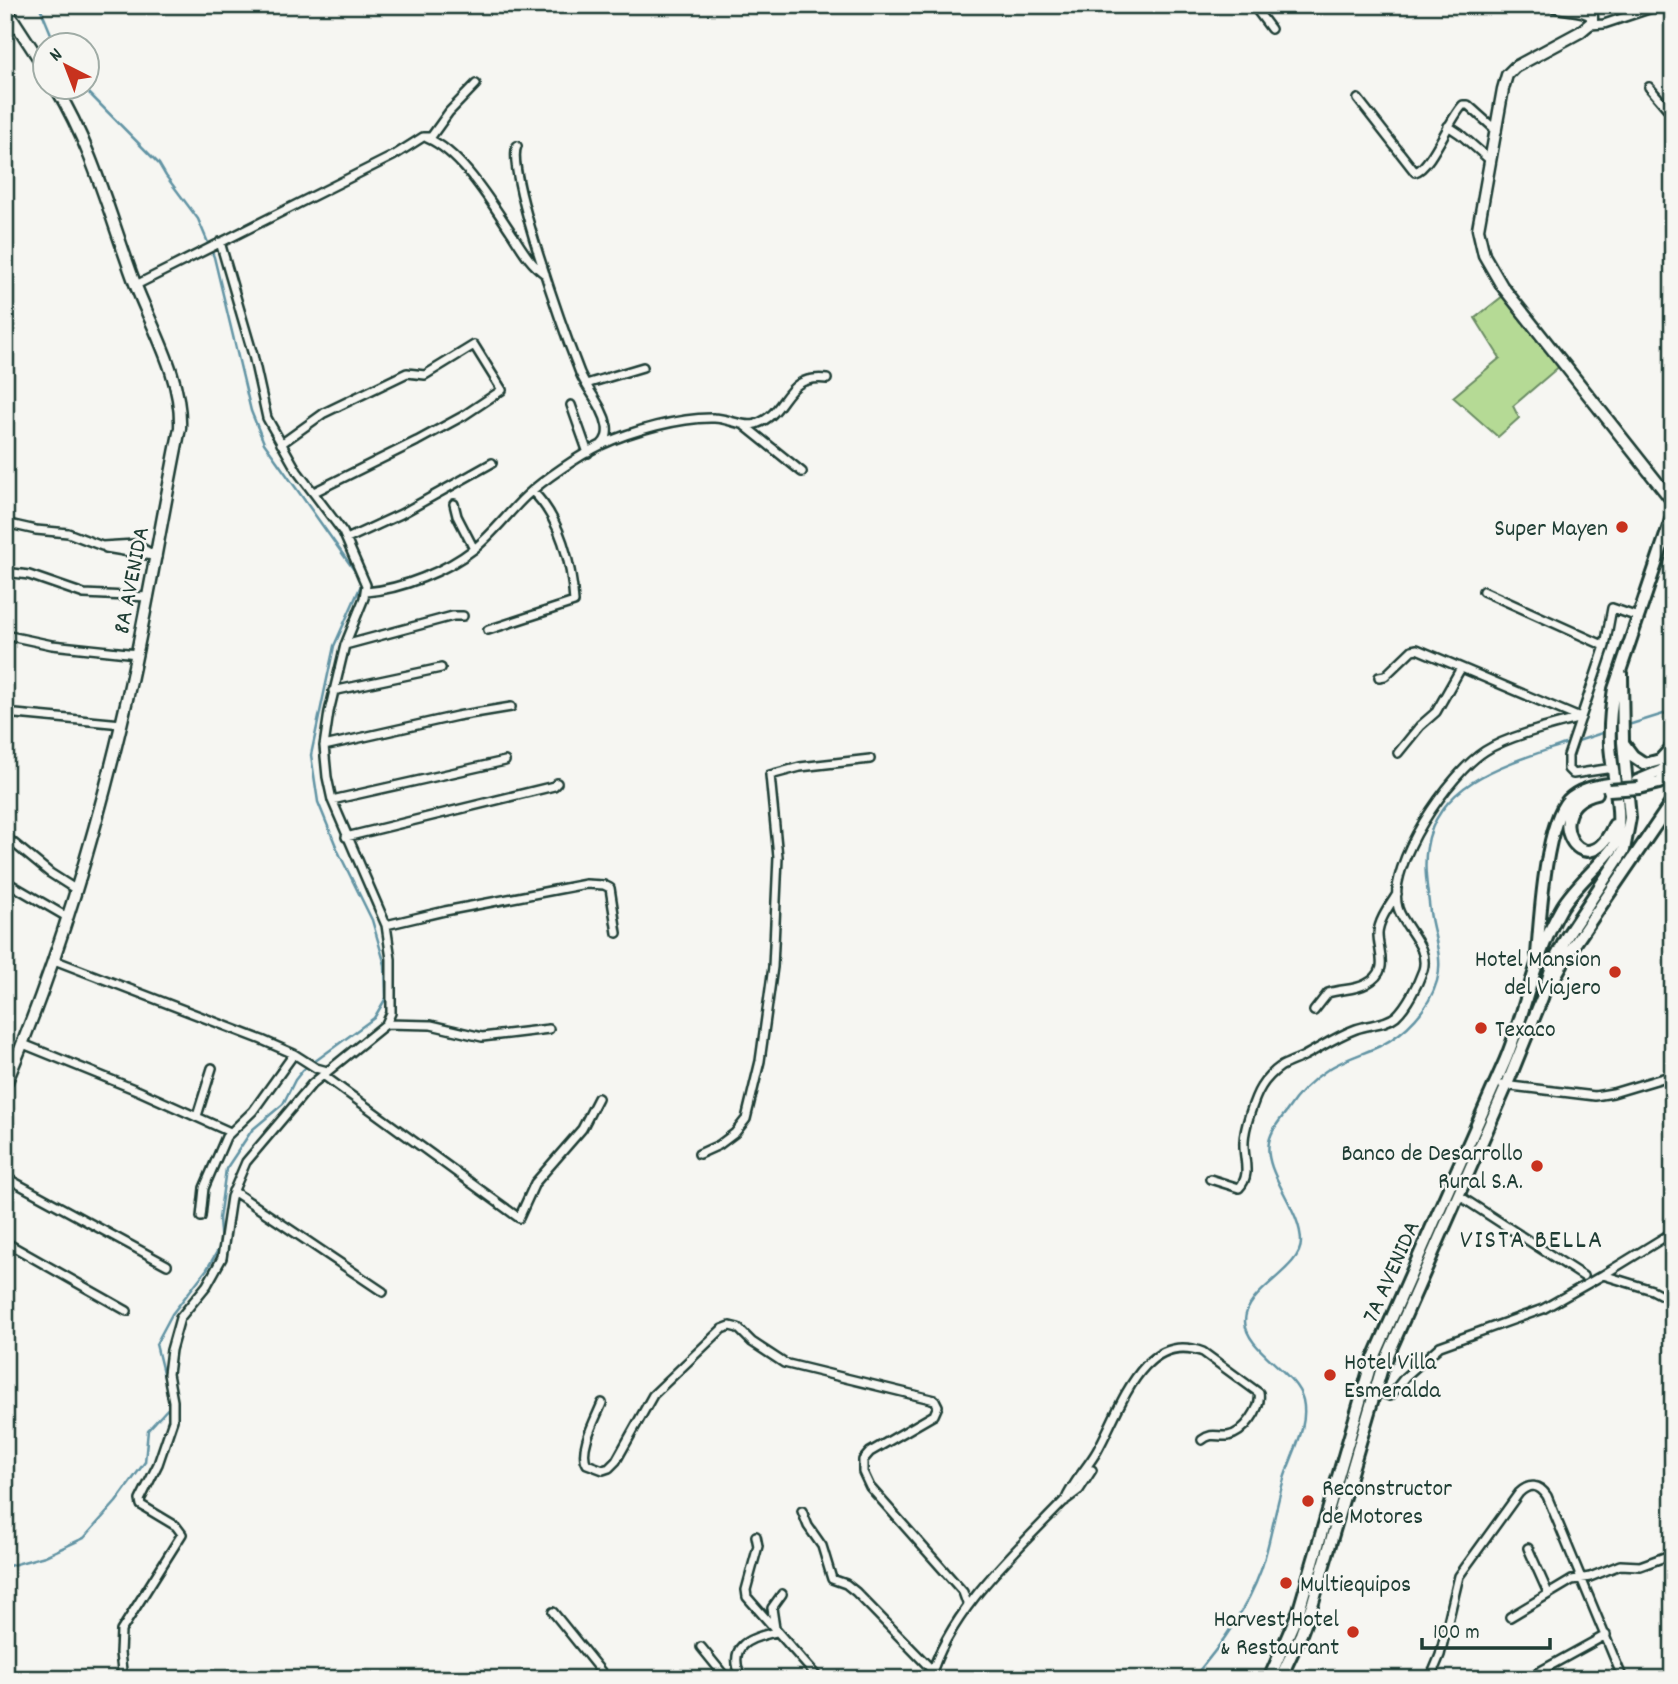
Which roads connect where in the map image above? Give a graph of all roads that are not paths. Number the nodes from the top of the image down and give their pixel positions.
1 (1253, 5) edge
2 (1551, 5) edge
3 (1661, 5) edge
4 (5, 7) edge
5 (1590, 25) junction
6 (1271, 29) dead end
7 (32, 49) edge
8 (476, 84) dead end
9 (1650, 87) dead end
10 (1358, 99) dead end
11 (64, 102) edge
12 (1673, 115) edge
13 (1448, 126) junction
14 (1497, 131) junction
15 (423, 136) junction
16 (517, 146) dead end
17 (1492, 161) junction
18 (218, 244) junction
19 (545, 274) junction
20 (136, 285) junction
21 (643, 366) dead end
22 (827, 379) dead end
23 (586, 384) junction
24 (571, 405) dead end
25 (738, 423) junction
26 (281, 444) junction
27 (601, 445) junction
28 (588, 453) junction
29 (492, 463) dead end
30 (802, 472) dead end
31 (532, 491) junction
32 (314, 492) junction
33 (1673, 502) edge
34 (454, 503) dead end
35 (1673, 514) edge
36 (5, 523) edge
37 (347, 539) junction
38 (474, 549) junction
39 (157, 556) junction
40 (5, 572) edge
41 (1483, 591) dead end
42 (366, 592) junction
43 (149, 597) junction
44 (463, 616) dead end
45 (1638, 617) junction
46 (488, 630) dead end
47 (5, 635) edge
48 (345, 645) junction
49 (1605, 646) junction
50 (137, 654) junction
51 (440, 668) dead end
52 (1461, 668) junction
53 (1622, 669) junction
54 (1379, 677) dead end
55 (333, 691) junction
56 (511, 707) dead end
57 (5, 713) edge
58 (1581, 718) junction
59 (122, 724) junction
60 (1623, 741) junction
61 (324, 746) junction
62 (1673, 746) edge
63 (1398, 753) dead end
64 (870, 759) dead end
65 (505, 761) dead end
66 (1673, 761) edge
67 (1613, 768) junction
68 (1673, 773) edge
69 (557, 782) dead end
70 (1638, 784) junction
71 (1609, 787) junction
72 (332, 800) junction
73 (1673, 800) edge
74 (1617, 819) junction
75 (346, 836) junction
76 (11, 841) dead end
77 (5, 881) edge
78 (75, 889) junction
79 (1397, 894) junction
80 (67, 917) junction
81 (386, 925) junction
82 (617, 933) dead end
83 (54, 960) junction
84 (1536, 964) junction
85 (1542, 999) junction
86 (1314, 1011) dead end
87 (386, 1024) junction
88 (549, 1029) dead end
89 (23, 1044) junction
90 (296, 1055) junction
91 (212, 1068) dead end
92 (325, 1073) junction
93 (1673, 1075) edge
94 (1501, 1084) junction
95 (5, 1086) edge
96 (598, 1098) dead end
97 (197, 1116) junction
98 (230, 1132) junction
99 (699, 1154) dead end
100 (5, 1177) edge
101 (1210, 1180) dead end
102 (233, 1191) junction
103 (1458, 1195) junction
104 (201, 1217) dead end
105 (1673, 1231) edge
106 (5, 1242) edge
107 (167, 1265) dead end
108 (1603, 1275) junction
109 (1583, 1276) dead end
110 (383, 1292) dead end
111 (1673, 1300) edge
112 (127, 1311) dead end
113 (1370, 1389) junction
114 (602, 1403) dead end
115 (1202, 1440) dead end
116 (1093, 1470) dead end
117 (1065, 1501) junction
118 (802, 1511) dead end
119 (756, 1536) dead end
120 (1528, 1548) dead end
121 (1673, 1554) edge
122 (1583, 1579) junction
123 (782, 1594) dead end
124 (1548, 1594) junction
125 (968, 1606) junction
126 (553, 1612) dead end
127 (1510, 1617) dead end
128 (776, 1632) junction
129 (1606, 1634) junction
130 (701, 1647) dead end
131 (931, 1675) edge
132 (123, 1679) edge
133 (607, 1679) edge
134 (727, 1679) edge
135 (742, 1679) edge
136 (819, 1679) edge
137 (1269, 1679) edge
138 (1280, 1679) edge
139 (1430, 1679) edge
140 (1526, 1679) edge
141 (1623, 1679) edge

1 - 6 street
2 - 5 street
3 - 5 street
4 - 7 street
5 - 14 street
8 - 15 street
9 - 12 street
10 - 13 street
11 - 20 street, 8A AVENIDA
13 - 14 street
13 - 17 street
14 - 17 street
15 - 18 street
15 - 19 street
16 - 19 street
17 - 33 street
18 - 20 street
18 - 26 street
19 - 23 street
20 - 39 street, 8A AVENIDA
21 - 23 street
22 - 25 street
23 - 27 street
24 - 28 street
25 - 27 street
25 - 30 street
26 - 32 street
26 - 32 street
27 - 28 street
28 - 31 street
29 - 37 street
31 - 38 street
31 - 46 street
32 - 37 street
34 - 38 street
35 - 45 main road
36 - 39 street
37 - 42 street
38 - 42 street
39 - 43 street, 8A AVENIDA
40 - 43 street
41 - 49 street
42 - 48 street
43 - 50 street, 8A AVENIDA
44 - 48 street
45 - 49 street
45 - 53 main road
47 - 50 street
48 - 55 street
49 - 58 street
50 - 59 street, 8A AVENIDA
51 - 55 street
52 - 54 street
52 - 58 street
52 - 63 street
53 - 60 main road
53 - 67 main road
55 - 61 street
56 - 61 street
57 - 59 street
58 - 67 street
58 - 79 street
59 - 78 street, 8A AVENIDA
60 - 62 main road
60 - 85 main road
61 - 72 street
64 - 99 street
65 - 72 street
66 - 70 main road
67 - 74 main road
68 - 70 main road
69 - 75 street
70 - 71 main road, bridge
71 - 74 main road
71 - 84 main road
72 - 75 street
73 - 85 main road
74 - 84 main road
75 - 81 street
76 - 78 street
77 - 80 street
78 - 80 street, 8A AVENIDA
79 - 86 street
79 - 101 street
80 - 83 street, 8A AVENIDA
81 - 82 street
81 - 87 street
83 - 89 street, 8A AVENIDA
83 - 90 street
84 - 94 main road, 7A AVENIDA
85 - 94 main road, 7A AVENIDA
87 - 88 street
87 - 92 street
89 - 95 street, 8A AVENIDA
89 - 97 street
90 - 92 street
90 - 98 street
91 - 97 street
92 - 96 street
92 - 102 street
93 - 94 street
94 - 103 main road, 7A AVENIDA
94 - 113 main road, 7A AVENIDA
97 - 98 street
98 - 104 street
100 - 107 street
102 - 110 street
102 - 132 street
103 - 109 street
103 - 113 main road, 7A AVENIDA
105 - 108 street
106 - 112 street
108 - 111 street
108 - 113 street
113 - 137 main road, 7A AVENIDA
113 - 138 main road, 7A AVENIDA
114 - 125 street
115 - 117 street
116 - 117 street
117 - 125 street
118 - 131 street
119 - 128 street
120 - 124 street
121 - 122 street
122 - 124 street
122 - 129 street
122 - 139 street
123 - 128 street
124 - 127 street
125 - 131 street
126 - 133 street
128 - 135 street
128 - 136 street
129 - 140 street
129 - 141 street
130 - 134 street

